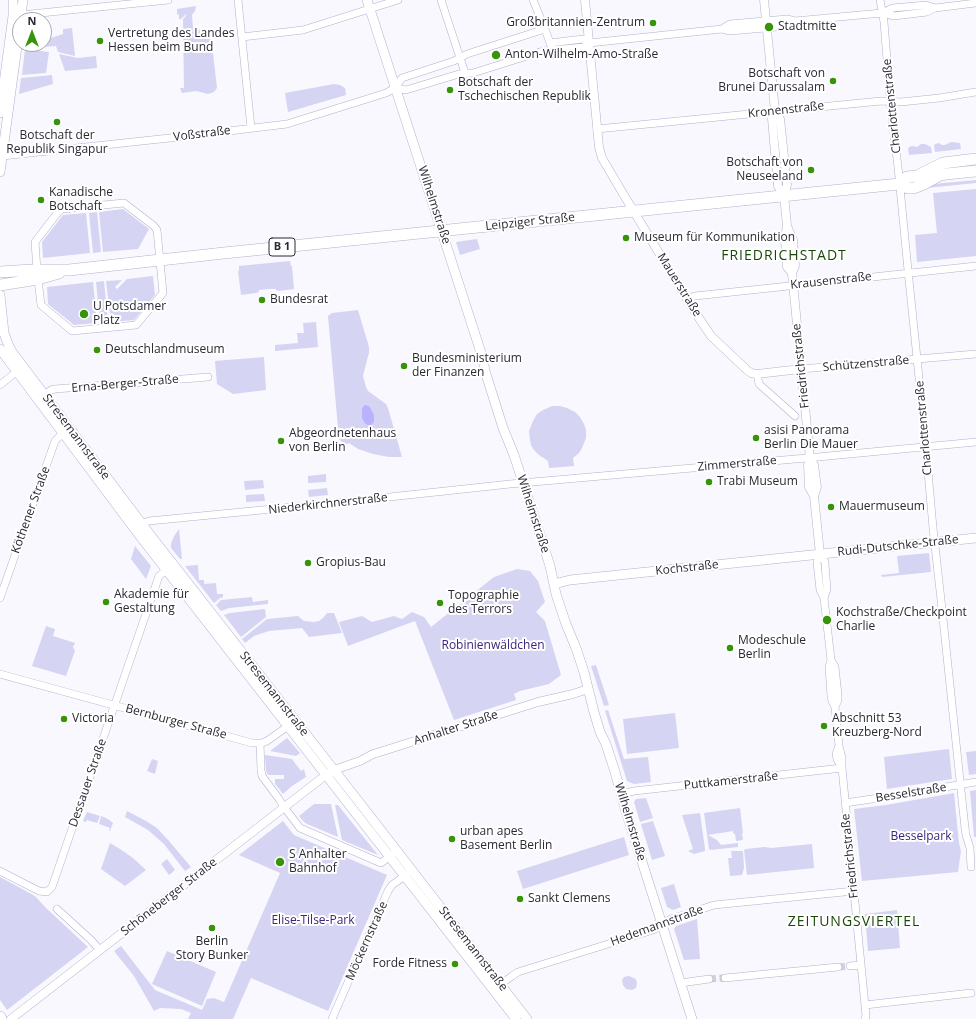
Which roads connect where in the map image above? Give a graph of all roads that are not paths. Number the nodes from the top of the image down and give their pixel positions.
1 (13, 0) edge
2 (22, 0) edge
3 (168, 0) edge
4 (238, 0) edge
5 (398, 0) edge
6 (441, 0) edge
7 (533, 0) edge
8 (585, 0) edge
9 (764, 0) edge
10 (880, 0) edge
11 (976, 3) edge
12 (369, 4) edge
13 (21, 12) edge
14 (882, 13) junction
15 (52, 16) edge
16 (767, 24) junction
17 (545, 29) junction
18 (242, 37) junction
19 (589, 42) junction
20 (550, 46) junction
21 (16, 52) edge
22 (460, 58) junction
23 (465, 73) junction
24 (395, 88) junction
25 (976, 92) edge
26 (891, 101) junction
27 (775, 111) junction
28 (0, 113) edge
29 (251, 128) junction
30 (597, 130) junction
31 (1, 156) edge
32 (976, 159) edge
33 (976, 171) edge
34 (0, 172) edge
35 (899, 184) junction
36 (784, 196) junction
37 (634, 212) junction
38 (442, 231) junction
39 (160, 259) junction
40 (976, 266) edge
41 (0, 272) edge
42 (908, 273) junction
43 (37, 274) junction
44 (0, 285) edge
45 (793, 285) junction
46 (0, 295) edge
47 (687, 300) junction
48 (0, 349) edge
49 (976, 354) edge
50 (917, 359) junction
51 (20, 369) junction
52 (801, 369) junction
53 (756, 374) junction
54 (208, 377) dead end
55 (0, 385) edge
56 (44, 395) junction
57 (795, 416) dead end
58 (66, 430) junction
59 (976, 442) edge
60 (926, 447) junction
61 (810, 458) junction
62 (523, 483) junction
63 (138, 526) junction
64 (976, 538) edge
65 (934, 542) junction
66 (820, 554) junction
67 (170, 567) junction
68 (554, 584) junction
69 (0, 598) edge
70 (0, 674) edge
71 (588, 689) junction
72 (114, 705) junction
73 (292, 723) junction
74 (260, 743) junction
75 (842, 768) junction
76 (330, 772) junction
77 (976, 782) edge
78 (961, 784) junction
79 (621, 794) junction
80 (845, 803) junction
81 (284, 808) junction
82 (394, 854) junction
83 (971, 866) dead end
84 (0, 870) edge
85 (408, 873) junction
86 (854, 891) junction
87 (57, 909) dead end
88 (662, 924) junction
89 (100, 950) junction
90 (861, 965) junction
91 (850, 966) tunnel mouth
92 (838, 967) tunnel mouth
93 (725, 978) tunnel mouth
94 (709, 979) tunnel mouth
95 (681, 983) junction
96 (497, 987) junction
97 (971, 993) dead end
98 (865, 1005) junction
99 (866, 1018) edge
100 (11, 1019) edge
101 (332, 1019) edge
102 (516, 1019) edge
103 (526, 1019) edge
104 (692, 1019) edge

1 - 28 main road
2 - 13 main road
3 - 15 street
4 - 18 street
5 - 12 street
6 - 22 street
7 - 17 street
8 - 19 street, Mauerstraße
9 - 16 street, Friedrichstraße
10 - 14 street, Charlottenstraße
11 - 14 street
12 - 18 street
12 - 24 main road, Wilhelmstraße
14 - 16 street
14 - 26 street, Charlottenstraße
16 - 19 street
16 - 27 street, Friedrichstraße
17 - 20 street
17 - 22 street
18 - 29 street
19 - 20 street
19 - 30 street, Mauerstraße
20 - 23 street
21 - 31 main road
22 - 23 street
22 - 24 street
23 - 24 street
24 - 29 street, Voßstraße
24 - 38 main road, Wilhelmstraße
25 - 26 street, Kronenstraße
26 - 27 street, Kronenstraße
26 - 35 street, Charlottenstraße
27 - 30 street, Kronenstraße
27 - 36 street, Friedrichstraße
29 - 31 street, Voßstraße
30 - 37 street, Mauerstraße
31 - 34 main road
32 - 35 main road, Leipziger Straße / B 1
33 - 35 main road, Leipziger Straße / B 1
35 - 36 main road, Leipziger Straße / B 1
35 - 42 street, Charlottenstraße
36 - 37 main road, Leipziger Straße / B 1
36 - 45 street, Friedrichstraße
37 - 38 main road, Leipziger Straße / B 1
37 - 47 street, Mauerstraße
38 - 39 main road, Leipziger Straße / B 1
38 - 62 main road, Wilhelmstraße
39 - 43 main road, B 1
39 - 43 street
39 - 43 street
40 - 42 street, Krausenstraße
41 - 43 main road, B 1
42 - 45 street, Krausenstraße
42 - 50 street, Charlottenstraße
43 - 44 main road, B 1
45 - 47 street, Krausenstraße
45 - 52 street, Friedrichstraße
46 - 51 main road
47 - 53 street, Mauerstraße
48 - 51 main road
49 - 50 street, Schützenstraße
50 - 52 street, Schützenstraße
50 - 60 street, Charlottenstraße
51 - 55 street
51 - 56 main road, Stresemannstraße
51 - 58 main road, Stresemannstraße
52 - 53 street, Schützenstraße
52 - 61 street, Friedrichstraße
53 - 57 street, Mauerstraße
54 - 56 street, Erna-Berger-Straße
56 - 58 main road, Stresemannstraße
58 - 63 main road, Stresemannstraße
58 - 69 street, Köthener Straße
59 - 60 street, Zimmerstraße
60 - 61 street, Zimmerstraße
60 - 65 street, Charlottenstraße
61 - 62 street, Zimmerstraße
61 - 66 street, Friedrichstraße
62 - 63 street, Niederkirchnerstraße
62 - 68 main road, Wilhelmstraße
63 - 67 main road, Stresemannstraße
64 - 65 main road, Rudi-Dutschke-Straße
65 - 66 main road, Rudi-Dutschke-Straße
65 - 78 street, Charlottenstraße
66 - 68 main road, Kochstraße
66 - 75 street, Friedrichstraße
67 - 72 street, Dessauer Straße
67 - 73 main road, Stresemannstraße
68 - 71 main road, Wilhelmstraße
70 - 72 street, Bernburger Straße
71 - 76 street, Anhalter Straße
71 - 79 main road, Wilhelmstraße
72 - 74 street, Bernburger Straße
72 - 84 street, Dessauer Straße
73 - 74 street
73 - 76 main road, Stresemannstraße
74 - 81 street
75 - 79 street, Puttkamerstraße
75 - 80 street, Friedrichstraße
76 - 81 street, Schöneberger Straße
76 - 82 main road, Stresemannstraße
77 - 78 street, Besselstraße
78 - 80 street, Besselstraße
78 - 83 street, Charlottenstraße
79 - 88 main road, Wilhelmstraße
80 - 86 street, Friedrichstraße
81 - 82 street
81 - 89 street, Schöneberger Straße
82 - 85 main road, Stresemannstraße
85 - 96 main road, Stresemannstraße
85 - 101 street, Möckernstraße
86 - 88 street, Hedemannstraße
86 - 90 street, Friedrichstraße
87 - 89 street
88 - 95 main road, Wilhelmstraße
88 - 96 street, Hedemannstraße
89 - 100 street, Schöneberger Straße
90 - 91 street
90 - 98 street, Friedrichstraße
92 - 93 street
94 - 95 street
95 - 104 main road, Wilhelmstraße
96 - 102 main road, Stresemannstraße
96 - 103 main road, Stresemannstraße
97 - 98 street
98 - 99 street, Friedrichstraße

